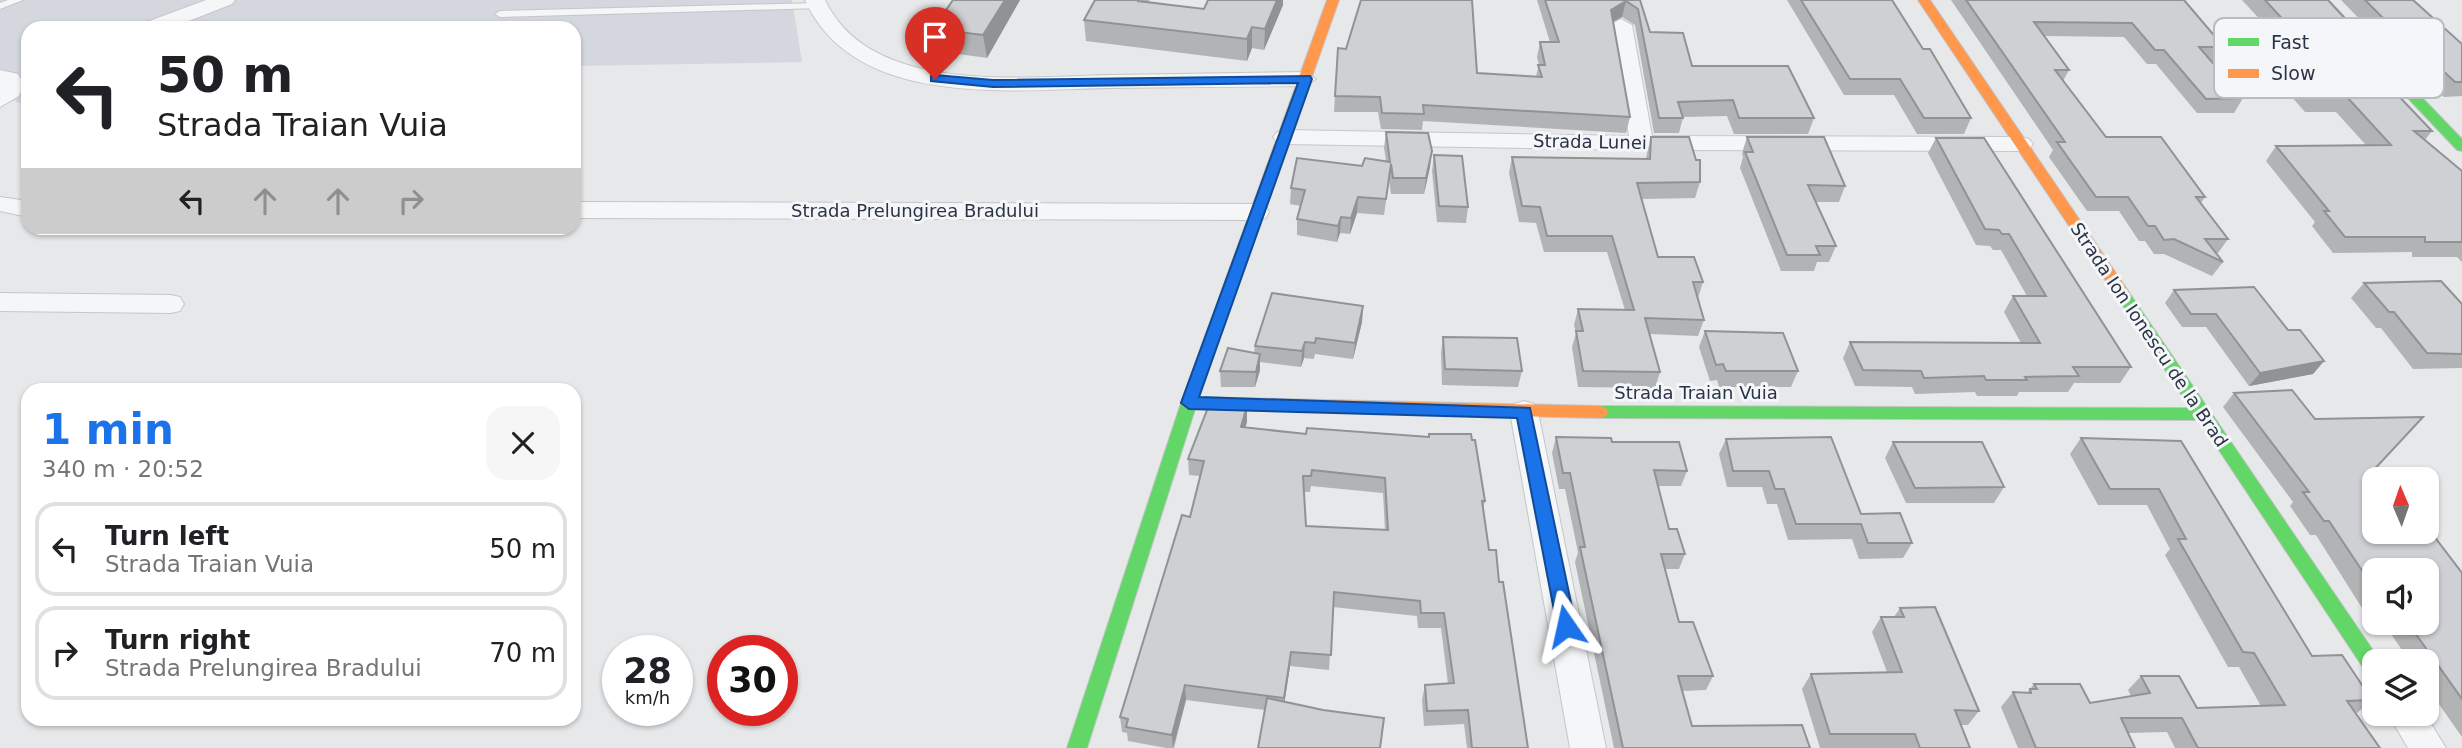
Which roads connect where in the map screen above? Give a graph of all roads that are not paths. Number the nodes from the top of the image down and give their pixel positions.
1 (18, 0) edge
2 (225, 0) edge
3 (1333, 0) edge
4 (1924, 0) edge
5 (2321, 0) edge
6 (816, 3) edge
7 (0, 6) edge
8 (500, 14) dead end
9 (2338, 18) edge
10 (170, 21) edge
11 (1622, 24) dead end
12 (1306, 79) junction
13 (2415, 98) edge
14 (1285, 137) junction
15 (1642, 144) junction
16 (2021, 144) junction
17 (2462, 147) edge
18 (1, 204) edge
19 (21, 208) edge
20 (581, 210) edge
21 (1257, 212) junction
22 (0, 302) edge
23 (171, 304) dead end
24 (1189, 403) junction
25 (1524, 412) junction
26 (2203, 414) junction
27 (2362, 650) edge
28 (2413, 726) edge
29 (1077, 748) edge
30 (1588, 748) edge
31 (2428, 748) edge

1 - 7 lane
2 - 10 street
3 - 12 street
4 - 16 street, Strada Ion Ionescu de la Brad
5 - 9 street
6 - 8 lane
6 - 12 street
11 - 15 street
12 - 14 street
13 - 17 street
14 - 15 street, Strada Lunei
14 - 21 street
15 - 16 street, Strada Lunei
16 - 26 street, Strada Ion Ionescu de la Brad
18 - 19 street
20 - 21 street, Strada Prelungirea Bradului
21 - 24 street
22 - 23 street
24 - 25 street, Strada Traian Vuia
24 - 29 street
25 - 26 street, Strada Traian Vuia
25 - 30 street
26 - 27 street, Strada Ion Ionescu de la Brad
28 - 31 street

